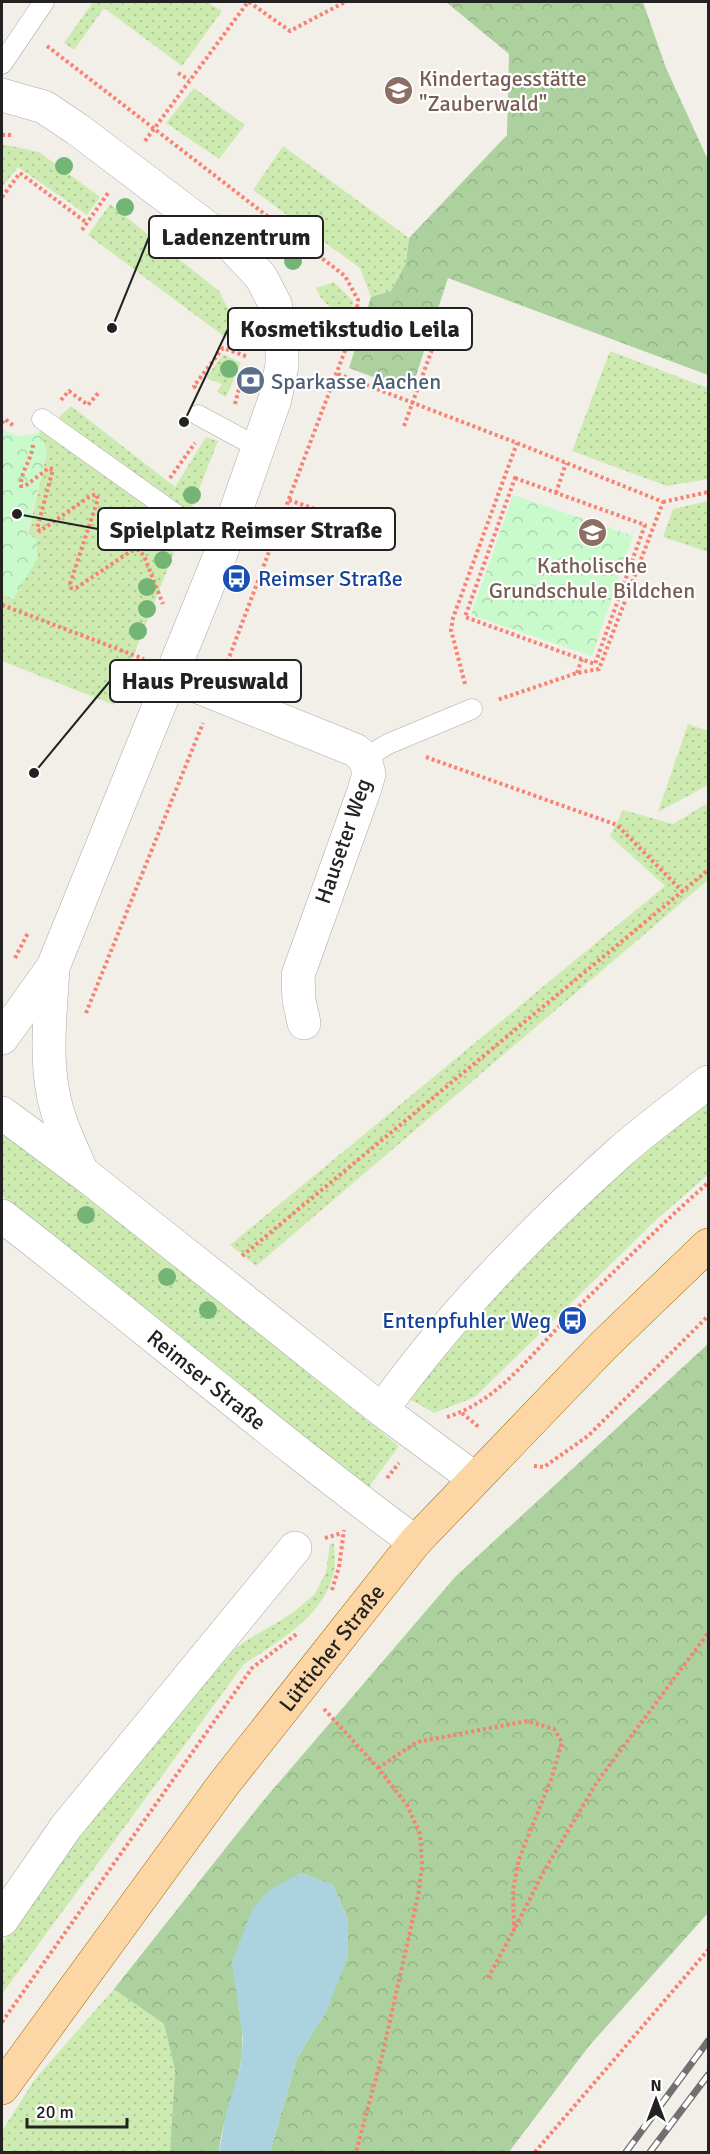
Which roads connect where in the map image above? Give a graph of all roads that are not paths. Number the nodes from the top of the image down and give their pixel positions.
1 (44, 2) edge
2 (2, 64) edge
3 (2, 95) edge
4 (198, 415) dead end
5 (42, 419) dead end
6 (259, 448) junction
7 (223, 548) junction
8 (171, 676) junction
9 (472, 709) road end
10 (377, 751) junction
11 (53, 967) junction
12 (304, 1023) dead end
13 (2, 1038) edge
14 (708, 1082) edge
15 (2, 1113) edge
16 (82, 1172) junction
17 (2, 1216) edge
18 (708, 1245) edge
19 (382, 1410) junction
20 (475, 1479) junction
21 (415, 1542) junction
22 (296, 1548) dead end
23 (2, 1920) edge
24 (2, 2088) edge

1 - 2 lane
3 - 6 street
4 - 6 lane
5 - 7 lane
6 - 7 street
7 - 8 street
8 - 10 street, Hauseter Weg
8 - 11 street
9 - 10 lane
10 - 12 street, Hauseter Weg
11 - 13 street
11 - 16 street
14 - 19 street
15 - 16 street
16 - 19 street
17 - 21 street, Reimser Straße
18 - 20 main road, Lütticher Straße
19 - 20 street
20 - 21 main road, Lütticher Straße
21 - 24 main road, Lütticher Straße
22 - 23 street

